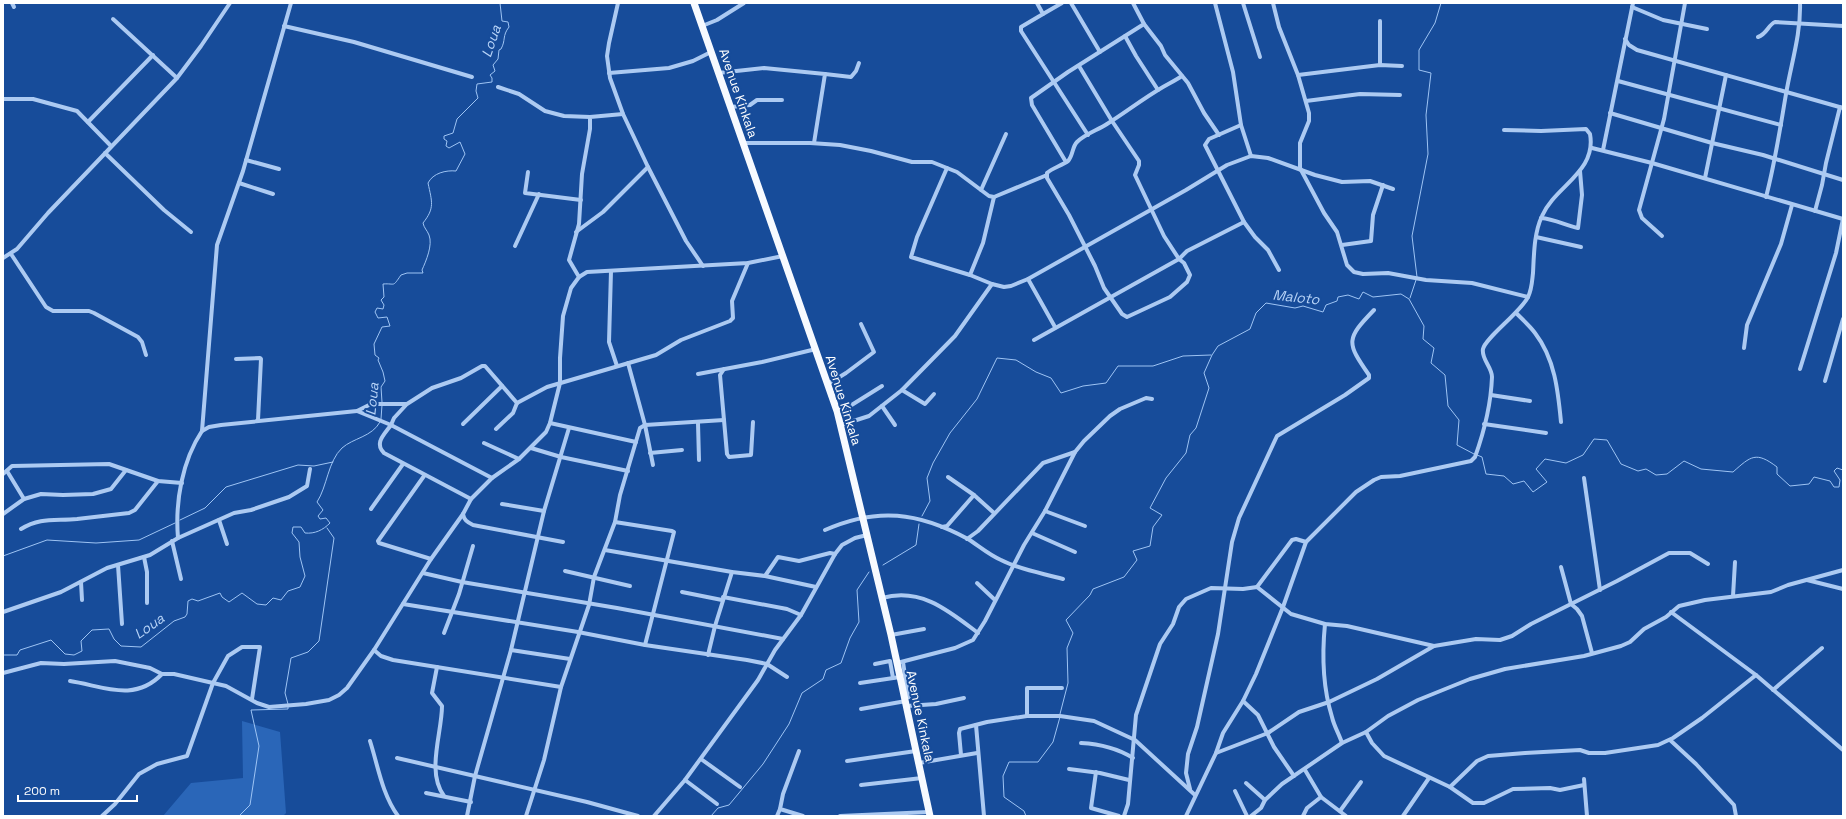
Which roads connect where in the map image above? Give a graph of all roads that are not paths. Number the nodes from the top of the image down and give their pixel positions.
1 (230, 3) edge
2 (291, 3) edge
3 (618, 3) edge
4 (694, 3) edge
5 (744, 3) edge
6 (1037, 3) edge
7 (1062, 3) edge
8 (1071, 3) edge
9 (1133, 3) edge
10 (1216, 3) edge
11 (1243, 3) edge
12 (1274, 3) edge
13 (1685, 3) edge
14 (1800, 3) edge
15 (1136, 5) edge
16 (1633, 5) edge
17 (1043, 14) junction
18 (113, 19) dead end
19 (1380, 22) dead end
20 (1144, 24) junction
21 (1681, 24) junction
22 (1799, 24) junction
23 (284, 26) junction
24 (702, 26) junction
25 (1843, 26) edge
26 (1706, 29) dead end
27 (1125, 36) junction
28 (1758, 36) dead end
29 (1625, 39) junction
30 (712, 52) junction
31 (1100, 52) junction
32 (153, 55) junction
33 (1260, 57) dead end
34 (1675, 60) junction
35 (859, 63) dead end
36 (1380, 65) junction
37 (1079, 66) junction
38 (1402, 66) dead end
39 (609, 73) junction
40 (718, 73) junction
41 (824, 74) junction
42 (1298, 75) junction
43 (1726, 75) junction
44 (1182, 76) junction
45 (472, 77) dead end
46 (177, 78) junction
47 (1618, 81) junction
48 (1054, 82) junction
49 (498, 86) dead end
50 (1158, 90) junction
51 (1786, 92) junction
52 (1668, 94) junction
53 (1400, 95) dead end
54 (3, 99) edge
55 (782, 100) dead end
56 (1306, 101) junction
57 (731, 107) junction
58 (1841, 107) edge
59 (1719, 109) junction
60 (1610, 113) junction
61 (622, 114) junction
62 (590, 118) junction
63 (1112, 121) junction
64 (88, 122) junction
65 (1241, 125) junction
66 (1781, 125) junction
67 (1662, 129) junction
68 (1504, 130) dead end
69 (1006, 134) dead end
70 (1219, 134) junction
71 (1088, 136) junction
72 (743, 143) junction
73 (814, 143) junction
74 (1712, 143) junction
75 (112, 146) junction
76 (1592, 148) junction
77 (1603, 150) junction
78 (104, 153) junction
79 (1251, 156) junction
80 (1776, 159) junction
81 (246, 160) junction
82 (1066, 162) junction
83 (1652, 163) junction
84 (648, 167) junction
85 (947, 168) junction
86 (1300, 168) junction
87 (280, 169) dead end
88 (1217, 170) junction
89 (1580, 171) junction
90 (528, 172) dead end
91 (1047, 175) junction
92 (1824, 175) junction
93 (1705, 178) junction
94 (1843, 180) edge
95 (239, 183) junction
96 (1383, 185) junction
97 (1393, 189) dead end
98 (981, 190) junction
99 (273, 194) dead end
100 (539, 194) junction
101 (994, 197) junction
102 (1766, 197) junction
103 (581, 200) junction
104 (1792, 205) junction
105 (1152, 210) junction
106 (1815, 211) junction
107 (1541, 218) junction
108 (1843, 219) edge
109 (1244, 222) junction
110 (191, 232) dead end
111 (576, 233) junction
112 (1662, 236) dead end
113 (1536, 237) junction
114 (1342, 245) junction
115 (515, 246) dead end
116 (1084, 246) junction
117 (1581, 247) dead end
118 (11, 254) junction
119 (784, 256) junction
120 (3, 258) edge
121 (1179, 259) junction
122 (748, 264) junction
123 (704, 266) junction
124 (1279, 270) dead end
125 (611, 271) junction
126 (970, 275) junction
127 (579, 277) junction
128 (1028, 279) junction
129 (992, 284) junction
130 (1109, 297) junction
131 (1528, 297) junction
132 (1374, 310) dead end
133 (1516, 313) junction
134 (1843, 319) edge
135 (861, 324) dead end
136 (1055, 327) junction
137 (1034, 340) dead end
138 (1744, 348) dead end
139 (816, 349) junction
140 (146, 355) dead end
141 (236, 359) dead end
142 (628, 363) junction
143 (617, 366) junction
144 (724, 368) junction
145 (1800, 369) dead end
146 (698, 374) dead end
147 (1825, 381) dead end
148 (560, 383) junction
149 (828, 384) junction
150 (502, 386) junction
151 (882, 386) dead end
152 (902, 390) junction
153 (934, 394) dead end
154 (1491, 395) junction
155 (1152, 399) dead end
156 (1530, 401) dead end
157 (517, 403) junction
158 (407, 404) junction
159 (882, 406) junction
160 (357, 411) junction
161 (837, 411) junction
162 (258, 420) junction
163 (724, 420) junction
164 (753, 422) dead end
165 (1561, 422) dead end
166 (550, 423) junction
167 (698, 423) junction
168 (463, 424) dead end
169 (1484, 424) junction
170 (391, 425) junction
171 (645, 425) junction
172 (841, 425) junction
173 (895, 425) dead end
174 (569, 428) junction
175 (496, 429) dead end
176 (202, 431) junction
177 (1546, 433) dead end
178 (636, 442) junction
179 (484, 443) dead end
180 (531, 448) junction
181 (682, 450) dead end
182 (1075, 452) junction
183 (650, 453) junction
184 (560, 456) junction
185 (520, 459) junction
186 (699, 460) dead end
187 (403, 464) junction
188 (653, 465) dead end
189 (310, 469) dead end
190 (126, 470) junction
191 (5, 471) edge
192 (628, 471) junction
193 (3, 474) edge
194 (424, 476) junction
195 (948, 477) dead end
196 (492, 478) junction
197 (1584, 478) dead end
198 (158, 481) junction
199 (182, 483) junction
200 (974, 495) junction
201 (24, 499) junction
202 (471, 500) junction
203 (502, 504) dead end
204 (371, 509) dead end
205 (544, 511) junction
206 (1045, 511) junction
207 (994, 513) junction
208 (3, 514) edge
209 (463, 514) junction
210 (863, 516) junction
211 (219, 520) junction
212 (615, 522) junction
213 (1085, 526) dead end
214 (941, 527) junction
215 (21, 529) dead end
216 (825, 530) dead end
217 (1032, 533) junction
218 (868, 535) junction
219 (178, 538) junction
220 (538, 538) junction
221 (966, 539) junction
222 (172, 541) junction
223 (563, 542) dead end
224 (1306, 542) junction
225 (227, 544) dead end
226 (473, 546) dead end
227 (605, 550) junction
228 (1075, 552) dead end
229 (835, 554) junction
230 (144, 557) junction
231 (431, 559) junction
232 (668, 560) junction
233 (1734, 562) dead end
234 (1708, 564) dead end
235 (118, 565) junction
236 (1013, 566) junction
237 (1561, 568) dead end
238 (1843, 570) edge
239 (565, 571) dead end
240 (732, 572) junction
241 (423, 573) junction
242 (765, 576) junction
243 (594, 577) junction
244 (181, 579) dead end
245 (1063, 579) dead end
246 (1807, 580) junction
247 (81, 582) junction
248 (462, 582) junction
249 (977, 583) dead end
250 (630, 586) dead end
251 (816, 587) junction
252 (1257, 587) junction
253 (1224, 588) junction
254 (1735, 589) junction
255 (1843, 589) edge
256 (1600, 590) junction
257 (682, 592) dead end
258 (525, 594) junction
259 (1741, 595) junction
260 (1733, 596) junction
261 (882, 598) junction
262 (723, 599) junction
263 (82, 600) dead end
264 (995, 600) junction
265 (147, 603) dead end
266 (403, 604) junction
267 (1571, 604) junction
268 (589, 605) junction
269 (1283, 607) junction
270 (3, 612) edge
271 (451, 612) junction
272 (1671, 612) junction
273 (654, 616) junction
274 (801, 616) junction
275 (518, 622) junction
276 (122, 624) dead end
277 (1325, 624) junction
278 (715, 626) junction
279 (924, 629) dead end
280 (578, 632) junction
281 (444, 633) dead end
282 (978, 633) junction
283 (891, 635) junction
284 (784, 639) junction
285 (644, 645) junction
286 (1434, 646) junction
287 (1822, 648) dead end
288 (374, 650) junction
289 (511, 650) junction
290 (1592, 654) junction
291 (708, 655) junction
292 (570, 659) junction
293 (767, 664) junction
294 (875, 664) dead end
295 (898, 665) junction
296 (437, 667) junction
297 (3, 673) edge
298 (162, 674) junction
299 (1756, 675) junction
300 (787, 677) dead end
301 (502, 679) junction
302 (900, 680) junction
303 (70, 681) dead end
304 (213, 683) junction
305 (860, 683) dead end
306 (561, 687) junction
307 (1062, 688) dead end
308 (1773, 690) junction
309 (964, 698) dead end
310 (252, 699) junction
311 (1243, 701) junction
312 (908, 702) junction
313 (1329, 702) junction
314 (862, 709) dead end
315 (1027, 716) junction
316 (976, 725) junction
317 (1366, 732) junction
318 (1268, 733) junction
319 (1135, 740) junction
320 (1670, 740) junction
321 (370, 741) dead end
322 (1081, 742) dead end
323 (1342, 743) junction
324 (1843, 750) edge
325 (799, 751) dead end
326 (916, 751) junction
327 (977, 753) junction
328 (1216, 753) junction
329 (961, 755) junction
330 (397, 758) dead end
331 (1133, 758) junction
332 (701, 759) junction
333 (847, 761) dead end
334 (919, 763) junction
335 (436, 766) junction
336 (1069, 769) dead end
337 (1305, 770) junction
338 (1096, 772) junction
339 (475, 776) junction
340 (1294, 776) junction
341 (922, 778) junction
342 (1429, 778) junction
343 (1584, 779) dead end
344 (685, 780) junction
345 (1129, 780) junction
346 (1361, 782) dead end
347 (1246, 783) dead end
348 (861, 784) dead end
349 (1584, 785) junction
350 (740, 787) dead end
351 (1450, 788) junction
352 (1190, 789) junction
353 (534, 791) junction
354 (1235, 791) dead end
355 (426, 793) dead end
356 (1195, 795) junction
357 (444, 796) junction
358 (1320, 797) junction
359 (1265, 800) junction
360 (471, 802) junction
361 (717, 804) dead end
362 (780, 809) junction
363 (1340, 811) junction
364 (930, 814) edge
365 (396, 815) edge
366 (102, 816) edge
367 (468, 816) edge
368 (526, 816) edge
369 (638, 816) edge
370 (654, 816) edge
371 (777, 816) edge
372 (804, 816) edge
373 (840, 816) edge
374 (892, 816) edge
375 (984, 816) edge
376 (1119, 816) edge
377 (1124, 816) edge
378 (1186, 816) edge
379 (1247, 816) edge
380 (1251, 816) edge
381 (1303, 816) edge
382 (1346, 816) edge
383 (1403, 816) edge
384 (1587, 816) edge
385 (1736, 816) edge

1 - 46 street
2 - 23 street
3 - 39 street
4 - 24 main road, Avenue Kinkala
5 - 24 street
6 - 17 street
7 - 17 street
8 - 31 street
9 - 15 street
10 - 65 street
11 - 33 street
12 - 42 street
13 - 21 street
14 - 22 street
15 - 20 street
16 - 21 street
16 - 29 street
17 - 48 street
18 - 32 street
19 - 36 street
20 - 27 street
20 - 44 street
21 - 26 street
21 - 34 street
22 - 25 street
22 - 28 street
22 - 51 street
23 - 45 street
23 - 81 street
24 - 30 main road, Avenue Kinkala
27 - 31 street
27 - 50 street
29 - 34 street
29 - 47 street
30 - 39 street
30 - 40 main road, Avenue Kinkala
31 - 37 street
32 - 46 street
32 - 64 street
34 - 43 street
34 - 52 street
35 - 41 street
36 - 38 street
36 - 42 street
37 - 48 street
37 - 63 street
39 - 61 street
40 - 41 street
40 - 57 main road, Avenue Kinkala
41 - 73 street
42 - 56 street
43 - 51 street
43 - 59 street
44 - 50 street
44 - 70 street
46 - 75 street
47 - 52 street
47 - 60 street
48 - 71 street
48 - 82 street
49 - 62 street
50 - 63 street
51 - 58 street
51 - 66 street
52 - 59 street
52 - 67 street
53 - 56 street
54 - 64 street
55 - 57 street
56 - 86 street
57 - 72 main road, Avenue Kinkala
58 - 92 street
59 - 66 street
59 - 74 street
60 - 67 street
60 - 77 street
61 - 62 street
61 - 84 street
62 - 103 street
63 - 71 street
63 - 105 street
64 - 75 street
65 - 70 street
65 - 79 street
66 - 80 street
67 - 74 street
67 - 83 street
68 - 76 street
69 - 98 street
70 - 88 street
71 - 82 street
72 - 73 street
72 - 119 main road, Avenue Kinkala
73 - 85 street
74 - 80 street
74 - 93 street
75 - 78 street
76 - 77 street
76 - 89 street
77 - 83 street
78 - 110 street
78 - 118 street
79 - 86 street
79 - 88 street
80 - 92 street
80 - 102 street
81 - 87 street
81 - 95 street
82 - 91 street
83 - 93 street
83 - 112 street
84 - 111 street
84 - 123 street
85 - 98 street
85 - 126 street
86 - 96 street
86 - 114 street
88 - 105 street
88 - 109 street
89 - 107 street
89 - 107 street
90 - 100 street
91 - 101 street
91 - 116 street
92 - 94 street
92 - 106 street
93 - 102 street
95 - 99 street
95 - 176 street
96 - 97 street
96 - 114 street
98 - 101 street
100 - 103 street
100 - 115 street
101 - 126 street
102 - 104 street
103 - 111 street
104 - 106 street
104 - 138 street
105 - 116 street
105 - 121 street
106 - 108 street
107 - 113 street
108 - 145 street
109 - 121 street
109 - 124 street
111 - 127 street
113 - 117 street
113 - 131 street
114 - 131 street
116 - 128 street
116 - 130 street
118 - 120 street
118 - 140 street
119 - 122 street
119 - 139 main road, Avenue Kinkala
121 - 130 street
121 - 130 street
122 - 123 street
122 - 142 street
123 - 125 street
125 - 127 street
125 - 143 street
126 - 129 street
127 - 148 street
128 - 129 street
128 - 136 street
129 - 152 street
130 - 136 street
131 - 133 street
132 - 253 street
133 - 154 street
133 - 165 street
134 - 147 street
135 - 149 street
136 - 137 street
139 - 144 street
139 - 149 main road, Avenue Kinkala
141 - 162 street
142 - 143 street
142 - 171 street
143 - 148 street
144 - 146 street
144 - 163 street
148 - 157 street
148 - 166 street
149 - 161 main road, Avenue Kinkala
150 - 157 street
150 - 158 street
150 - 168 street
151 - 161 street
152 - 153 street
152 - 159 street
154 - 156 street
154 - 169 street
155 - 182 street
157 - 175 street
158 - 160 street
158 - 170 street
159 - 172 street
159 - 173 street
160 - 162 street
160 - 170 street
161 - 172 main road, Avenue Kinkala
162 - 176 street
163 - 164 street
163 - 167 street
166 - 174 street
166 - 180 street
167 - 171 street
167 - 186 street
169 - 177 street
169 - 224 street
170 - 187 street
170 - 196 street
171 - 178 street
171 - 183 street
172 - 210 main road, Avenue Kinkala
174 - 178 street
174 - 184 street
176 - 199 street
178 - 192 street
179 - 185 street
180 - 184 street
180 - 185 street
181 - 183 street
182 - 206 street
182 - 207 street
183 - 188 street
184 - 192 street
184 - 205 street
185 - 196 street
187 - 194 street
187 - 204 street
189 - 211 street
190 - 191 street
190 - 198 street
190 - 201 street
191 - 193 street
191 - 201 street
192 - 212 street
194 - 202 street
194 - 231 street
195 - 200 street
196 - 202 street
197 - 256 street
198 - 199 street
198 - 215 street
199 - 219 street
200 - 207 street
200 - 214 street
201 - 208 street
202 - 209 street
203 - 205 street
205 - 220 street
206 - 213 street
206 - 217 street
207 - 221 street
209 - 220 street
209 - 231 street
210 - 214 street
210 - 216 street
210 - 218 main road, Avenue Kinkala
211 - 219 street
211 - 225 street
212 - 227 street
212 - 232 street
214 - 221 street
217 - 228 street
217 - 236 street
218 - 229 street
218 - 261 main road, Avenue Kinkala
219 - 222 street
220 - 223 street
220 - 258 street
221 - 236 street
222 - 230 street
222 - 244 street
224 - 252 street
224 - 269 street
226 - 248 street
227 - 232 street
227 - 243 street
229 - 242 street
229 - 251 street
230 - 235 street
230 - 265 street
231 - 241 street
232 - 240 street
232 - 273 street
233 - 254 street
234 - 256 street
235 - 247 street
235 - 276 street
236 - 245 street
236 - 264 street
237 - 267 street
238 - 246 street
239 - 243 street
240 - 242 street
240 - 262 street
241 - 248 street
241 - 266 street
242 - 251 street
243 - 250 street
243 - 268 street
246 - 255 street
246 - 259 street
247 - 263 street
247 - 270 street
248 - 258 street
248 - 271 street
249 - 264 street
251 - 274 street
252 - 253 street
252 - 269 street
253 - 319 street
253 - 352 street
254 - 259 street
254 - 260 street
256 - 267 street
257 - 262 street
258 - 268 street
258 - 275 street
259 - 260 street
260 - 272 street
261 - 282 street
261 - 283 main road, Avenue Kinkala
262 - 274 street
262 - 278 street
264 - 282 street
266 - 271 street
266 - 288 street
267 - 286 street
267 - 290 street
268 - 273 street
268 - 280 street
269 - 277 street
269 - 311 street
271 - 275 street
271 - 281 street
272 - 290 street
272 - 299 street
273 - 278 street
273 - 285 street
274 - 284 street
275 - 280 street
275 - 289 street
277 - 286 street
277 - 313 street
278 - 284 street
278 - 291 street
279 - 283 street
280 - 285 street
280 - 292 street
282 - 295 street
283 - 295 main road, Avenue Kinkala
284 - 293 street
285 - 291 street
286 - 313 street
287 - 308 street
288 - 296 street
288 - 310 street
289 - 292 street
289 - 301 street
290 - 317 street
291 - 293 street
292 - 306 street
293 - 300 street
293 - 332 street
294 - 295 street
295 - 302 main road, Avenue Kinkala
296 - 301 street
296 - 335 street
297 - 298 street
298 - 303 street
298 - 304 street
299 - 308 street
299 - 320 street
301 - 306 street
301 - 339 street
302 - 305 street
302 - 312 main road, Avenue Kinkala
304 - 310 street
304 - 310 street
304 - 366 street
306 - 353 street
307 - 315 street
308 - 324 street
309 - 312 street
311 - 318 street
311 - 328 street
312 - 314 street
312 - 326 main road, Avenue Kinkala
313 - 318 street
313 - 323 street
315 - 316 street
315 - 319 street
316 - 327 street
316 - 329 street
317 - 323 street
317 - 342 street
318 - 328 street
318 - 340 street
319 - 331 street
319 - 352 street
320 - 351 street
320 - 385 street
321 - 365 street
322 - 331 street
323 - 337 street
325 - 362 street
326 - 333 street
326 - 334 main road, Avenue Kinkala
327 - 329 street
327 - 375 street
328 - 356 street
329 - 334 street
330 - 335 street
331 - 345 street
332 - 344 street
332 - 350 street
334 - 341 main road, Avenue Kinkala
335 - 339 street
335 - 357 street
336 - 338 street
337 - 340 street
337 - 358 street
338 - 345 street
338 - 376 street
339 - 353 street
339 - 360 street
340 - 359 street
341 - 348 street
341 - 364 main road, Avenue Kinkala
342 - 351 street
342 - 383 street
343 - 349 street
344 - 361 street
344 - 370 street
345 - 377 street
346 - 363 street
347 - 359 street
349 - 351 street
349 - 384 street
352 - 356 street
353 - 368 street
353 - 369 street
354 - 379 street
355 - 357 street
356 - 378 street
357 - 360 street
358 - 363 street
358 - 381 street
359 - 380 street
360 - 367 street
362 - 371 street
362 - 372 street
363 - 382 street
364 - 374 street
373 - 374 street

